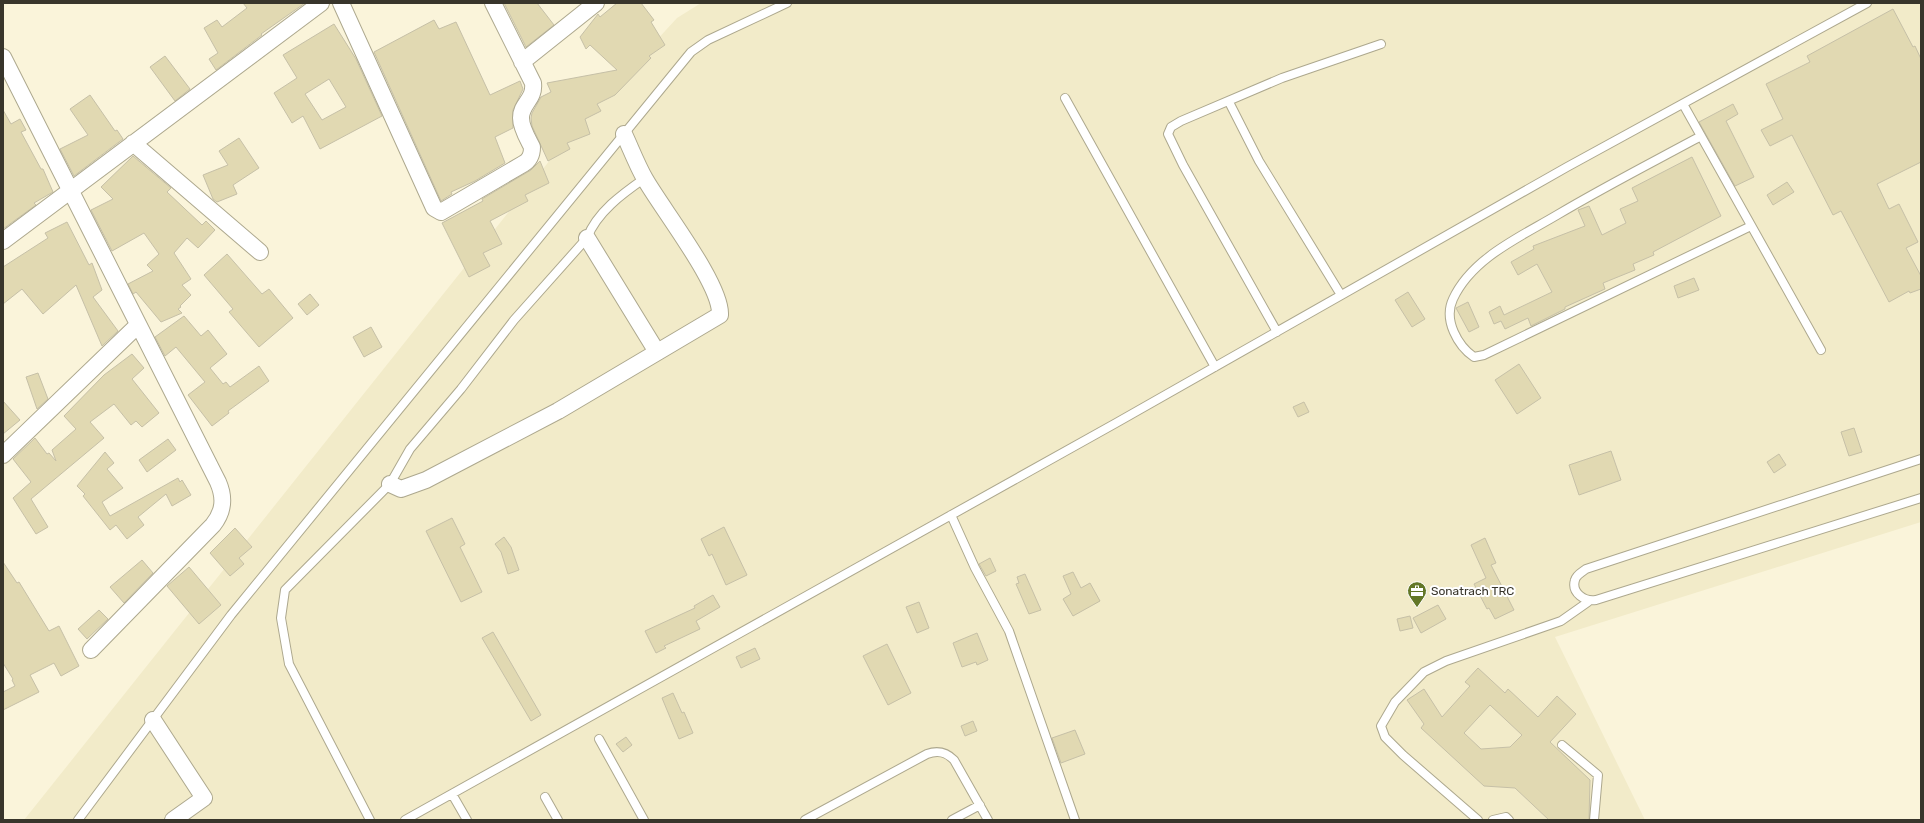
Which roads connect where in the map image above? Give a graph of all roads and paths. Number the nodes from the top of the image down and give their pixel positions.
1 (321, 3) edge
2 (341, 3) edge
3 (493, 3) edge
4 (596, 3) edge
5 (787, 3) edge
6 (1867, 3) edge
7 (1381, 44) dead end
8 (3, 57) edge
9 (522, 62) junction
10 (1066, 98) dead end
11 (1228, 102) junction
12 (1683, 104) junction
13 (624, 134) junction
14 (1701, 136) junction
15 (133, 143) junction
16 (644, 178) junction
17 (70, 189) junction
18 (1751, 226) junction
19 (587, 238) junction
20 (3, 241) edge
21 (260, 252) dead end
22 (1341, 295) junction
23 (138, 325) junction
24 (1277, 332) junction
25 (1821, 350) dead end
26 (657, 352) junction
27 (1215, 367) junction
28 (3, 455) edge
29 (1921, 459) edge
30 (390, 484) junction
31 (1921, 498) edge
32 (951, 515) junction
33 (1588, 602) junction
34 (91, 650) dead end
35 (153, 720) junction
36 (599, 739) dead end
37 (1562, 745) dead end
38 (452, 794) junction
39 (545, 796) dead end
40 (980, 805) junction
41 (78, 820) edge
42 (173, 820) edge
43 (370, 820) edge
44 (405, 820) edge
45 (467, 820) edge
46 (558, 820) edge
47 (644, 820) edge
48 (805, 820) edge
49 (952, 820) edge
50 (988, 820) edge
51 (1075, 820) edge
52 (1478, 820) edge
53 (1493, 820) edge
54 (1509, 820) edge
55 (1594, 820) edge

1 - 15 street
2 - 9 street
3 - 9 street
4 - 9 street
5 - 13 lane
6 - 12 lane
7 - 11 lane
8 - 17 street
10 - 27 lane
11 - 22 lane
11 - 24 lane
12 - 14 lane
12 - 22 lane
13 - 16 street
13 - 35 lane
14 - 18 lane
14 - 18 lane
15 - 17 street
15 - 21 street
16 - 19 lane
16 - 26 street
17 - 20 street
17 - 23 street
18 - 25 lane
19 - 26 street
19 - 30 lane
22 - 24 lane
23 - 28 street
23 - 34 street
24 - 27 lane
26 - 30 street
27 - 32 lane
29 - 33 lane
30 - 43 lane
31 - 33 lane
32 - 38 lane
32 - 51 lane
33 - 52 lane
35 - 41 lane
35 - 42 street
36 - 47 lane
37 - 55 lane
38 - 44 lane
38 - 45 lane
39 - 46 lane
40 - 48 lane
40 - 49 lane
40 - 50 lane
53 - 54 lane

